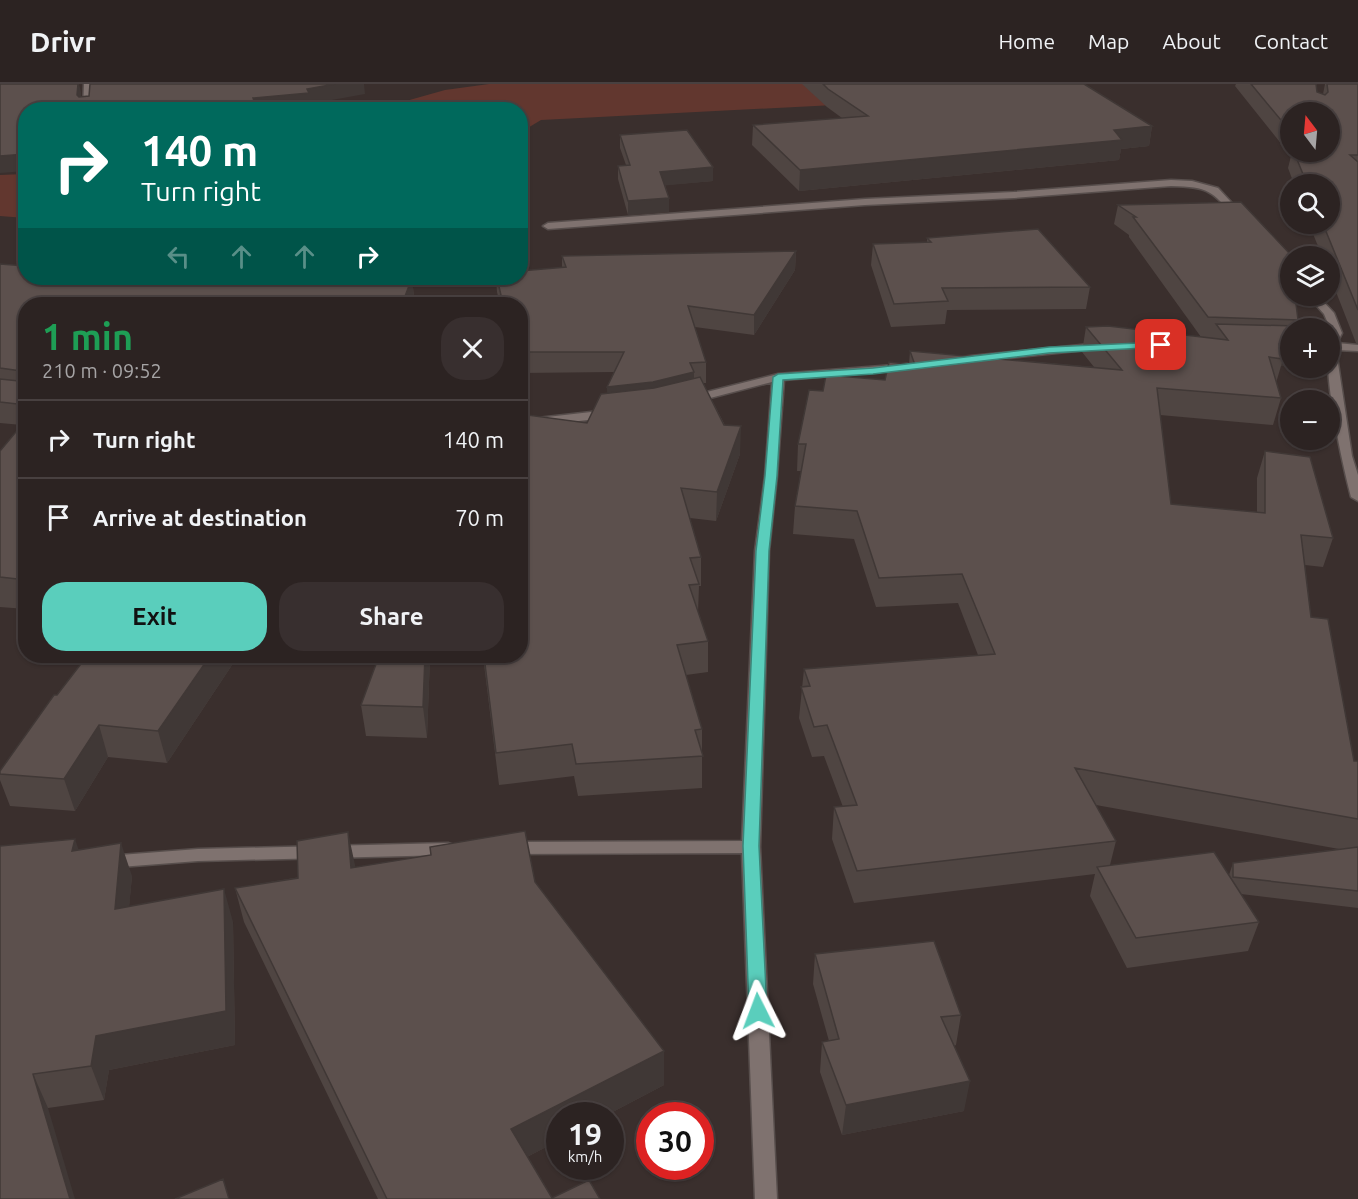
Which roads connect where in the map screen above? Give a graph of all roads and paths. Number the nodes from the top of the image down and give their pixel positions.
1 (88, 84) edge
2 (87, 102) edge
3 (1245, 222) edge
4 (548, 226) dead end
5 (1117, 346) edge
6 (1340, 347) edge
7 (1358, 348) edge
8 (950, 362) edge
9 (917, 366) edge
10 (778, 377) junction
11 (1335, 378) edge
12 (676, 403) edge
13 (621, 413) edge
14 (528, 423) edge
15 (1358, 497) edge
16 (751, 846) junction
17 (471, 848) edge
18 (494, 848) edge
19 (93, 863) edge
20 (766, 1199) edge

1 - 2 street
3 - 4 street
5 - 8 street
6 - 7 street
9 - 10 street
10 - 12 street
10 - 16 street
11 - 15 street
13 - 14 street
16 - 18 street
16 - 20 street
17 - 19 street

